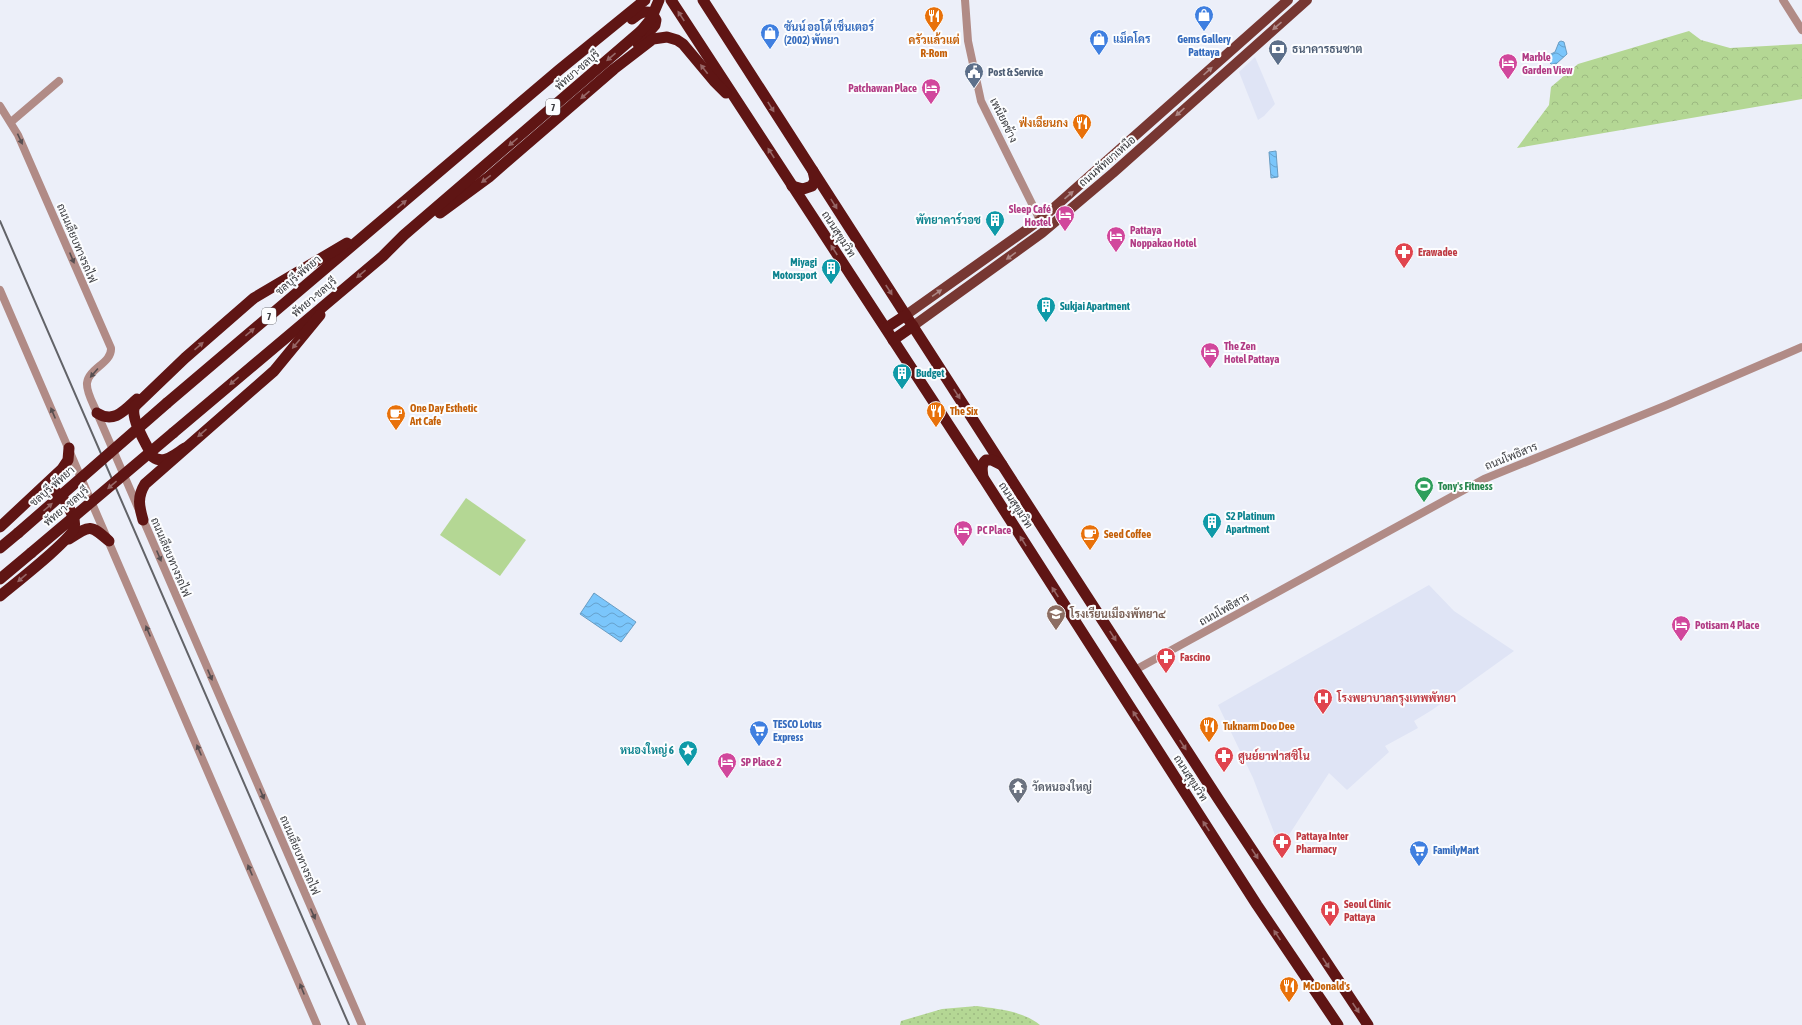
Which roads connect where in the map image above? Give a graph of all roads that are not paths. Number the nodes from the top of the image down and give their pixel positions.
1 (633, 0) edge
2 (645, 0) edge
3 (659, 0) edge
4 (670, 0) edge
5 (703, 0) edge
6 (964, 0) edge
7 (1288, 0) edge
8 (1306, 0) edge
9 (1783, 0) edge
10 (1802, 30) edge
11 (614, 69) junction
12 (558, 70) junction
13 (59, 81) dead end
14 (0, 106) edge
15 (741, 108) junction
16 (11, 122) junction
17 (813, 171) junction
18 (792, 186) junction
19 (1040, 220) junction
20 (372, 229) junction
21 (383, 256) junction
22 (0, 290) edge
23 (339, 293) junction
24 (906, 315) junction
25 (913, 326) junction
26 (886, 328) junction
27 (893, 340) junction
28 (1802, 347) edge
29 (185, 358) junction
30 (97, 413) junction
31 (69, 448) junction
32 (185, 448) junction
33 (1003, 466) junction
34 (984, 480) junction
35 (33, 498) junction
36 (143, 520) junction
37 (0, 527) edge
38 (109, 541) junction
39 (62, 543) junction
40 (0, 548) edge
41 (0, 579) edge
42 (0, 596) edge
43 (1135, 670) junction
44 (317, 1025) edge
45 (362, 1025) edge
46 (1338, 1025) edge
47 (1368, 1025) edge

1 - 12 highway
2 - 12 highway
3 -> 21 highway, พัทยา-ชลบุรี / 7, bridge
15 -> 4 highway, ถนนสุขุมวิท
5 -> 17 highway, ถนนสุขุมวิท
6 - 19 street, เพนียดช้าง
19 -> 7 main road, ถนนพัทยาเหนือ
8 -> 25 main road, ถนนพัทยาเหนือ
9 - 10 street
11 - 12 highway
15 -> 11 highway
11 -> 21 highway
20 -> 12 highway, ชลบุรี-พัทยา / 7
13 - 16 street
14 - 16 street, ถนนเลียบทางรถไฟ
18 -> 15 highway, ถนนสุขุมวิท
16 -> 30 street, ถนนเลียบทางรถไฟ
17 - 18 highway
17 -> 24 highway, ถนนสุขุมวิท
26 -> 18 highway, ถนนสุขุมวิท
24 -> 19 main road, ถนนพัทยาเหนือ
29 -> 20 highway
40 -> 20 highway, ชลบุรี-พัทยา / 7, bridge
21 -> 23 highway, พัทยา-ชลบุรี / 7
31 -> 22 street
23 -> 32 highway
23 -> 41 highway, พัทยา-ชลบุรี / 7, bridge
24 - 25 highway, ถนนสุขุมวิท
24 - 26 highway
25 - 27 highway
25 -> 33 highway, ถนนสุขุมวิท
26 - 27 highway, ถนนสุขุมวิท
27 - 34 highway, ถนนสุขุมวิท
28 - 43 street, ถนนโพธิสาร
29 - 30 highway
29 - 32 highway
30 - 36 street, ถนนเลียบทางรถไฟ
31 - 35 highway
31 - 38 street
32 - 36 highway
33 - 34 highway
33 -> 43 highway, ถนนสุขุมวิท
46 -> 34 highway, ถนนสุขุมวิท
35 - 37 highway
35 - 39 highway
36 -> 45 street, ถนนเลียบทางรถไฟ
38 - 39 highway
44 -> 38 street
39 -> 42 highway
43 -> 47 highway, ถนนสุขุมวิท

